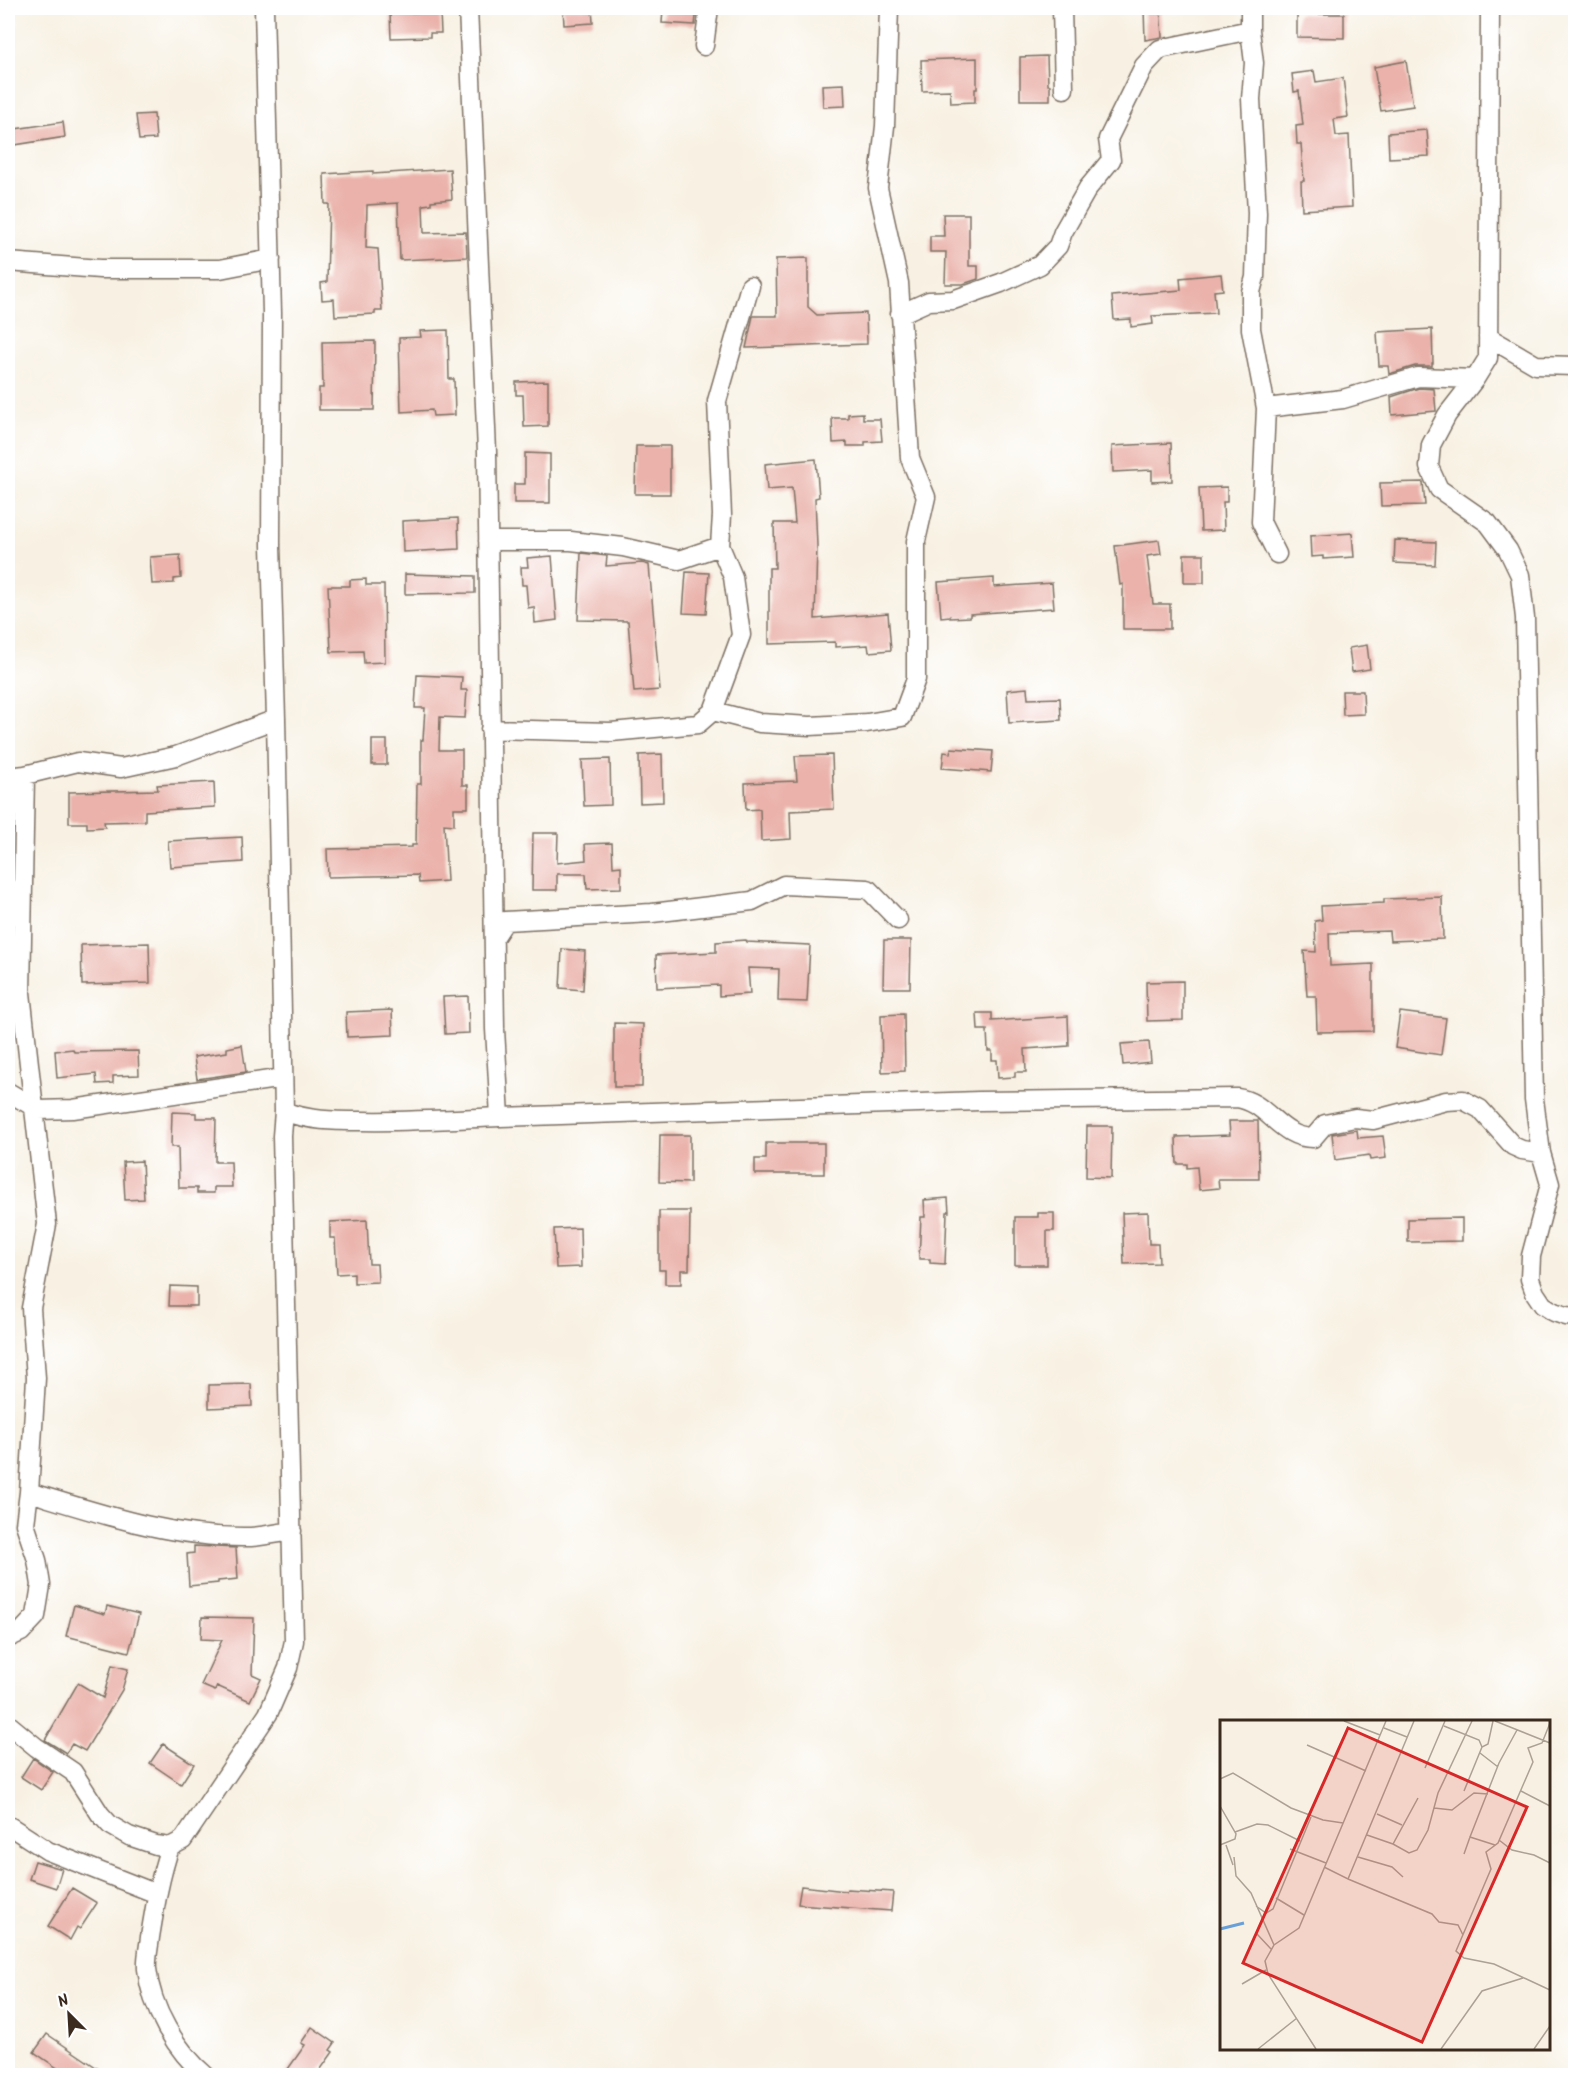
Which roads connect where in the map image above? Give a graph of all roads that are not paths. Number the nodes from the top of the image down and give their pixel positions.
1 (264, 8) edge
2 (468, 8) edge
3 (709, 8) edge
4 (889, 8) edge
5 (1062, 8) edge
6 (1250, 8) edge
7 (1490, 8) edge
8 (1250, 30) junction
9 (704, 46) dead end
10 (1064, 89) dead end
11 (271, 260) junction
12 (8, 262) edge
13 (750, 286) dead end
14 (900, 314) junction
15 (1488, 337) junction
16 (1575, 366) edge
17 (1475, 379) junction
18 (1266, 408) junction
19 (488, 541) junction
20 (720, 546) junction
21 (1277, 554) dead end
22 (713, 711) junction
23 (276, 719) junction
24 (490, 729) junction
25 (16, 776) edge
26 (898, 920) dead end
27 (494, 938) junction
28 (14, 997) edge
29 (283, 1078) junction
30 (8, 1092) edge
31 (35, 1109) junction
32 (284, 1111) junction
33 (500, 1117) junction
34 (1541, 1153) junction
35 (1575, 1317) edge
36 (29, 1492) junction
37 (292, 1532) junction
38 (8, 1638) edge
39 (8, 1724) edge
40 (11, 1827) dead end
41 (171, 1846) junction
42 (158, 1894) junction
43 (185, 2069) edge
44 (206, 2076) edge

1 - 11 street
2 - 19 street
3 - 9 street
4 - 14 street
5 - 10 street
6 - 8 street
7 - 15 street
8 - 14 street
8 - 18 street
11 - 12 street
11 - 23 street
13 - 20 street
14 - 22 street
15 - 16 street
15 - 17 street
17 - 18 street
17 - 34 street
18 - 21 street
19 - 20 street
19 - 24 street
20 - 22 street
22 - 24 street
23 - 25 street
23 - 29 street
24 - 27 street
25 - 28 street
26 - 27 street
27 - 33 street
28 - 31 street
29 - 31 street
29 - 32 street
30 - 31 street
31 - 36 street
32 - 33 street
32 - 37 street
33 - 34 street
34 - 35 street
36 - 37 street
36 - 38 street
37 - 41 street
39 - 41 street
40 - 42 street
41 - 42 street
42 - 43 street
43 - 44 street

